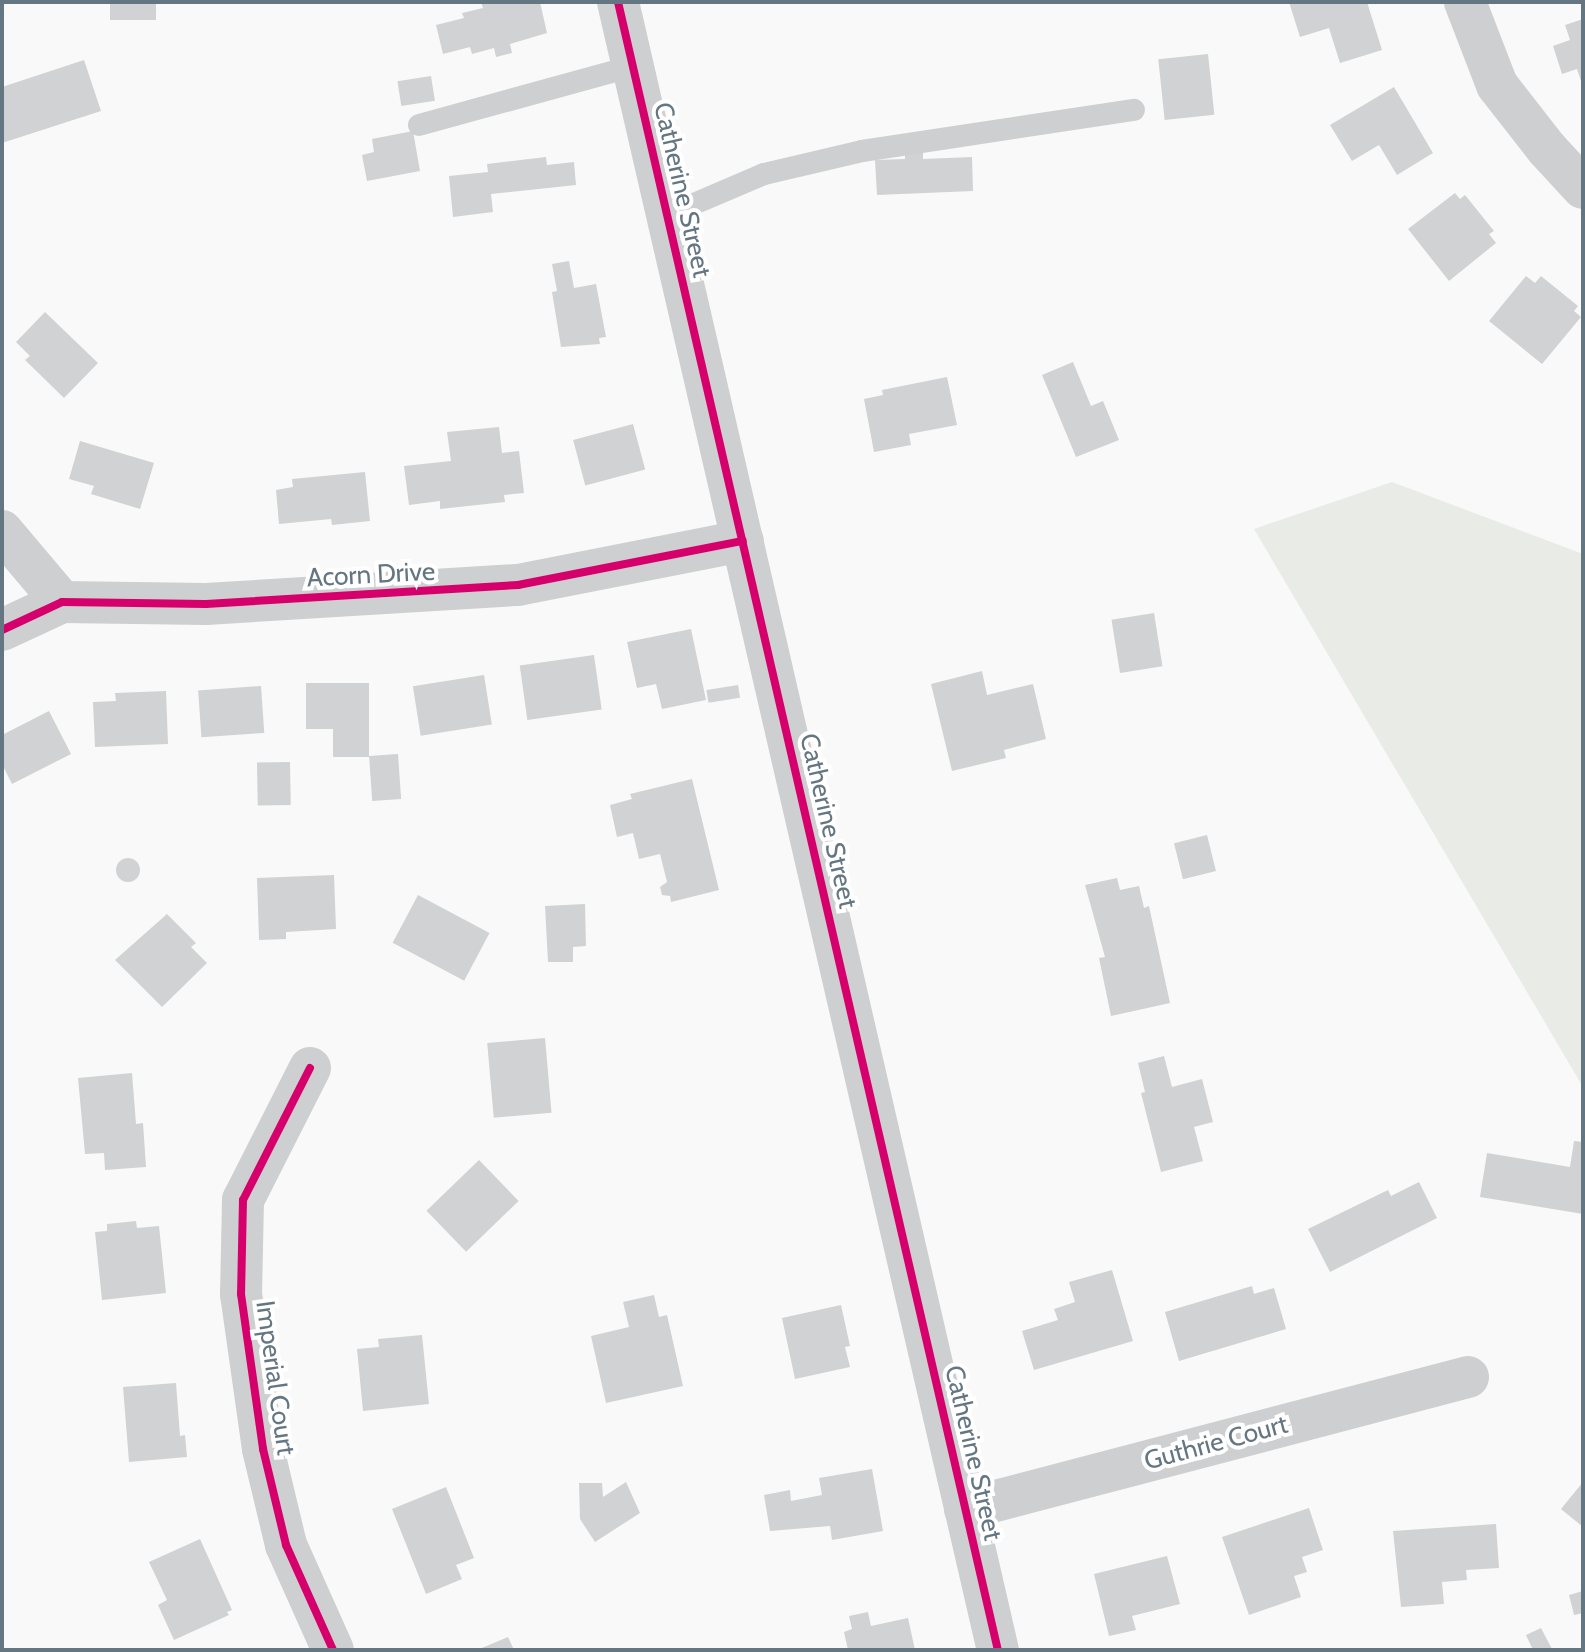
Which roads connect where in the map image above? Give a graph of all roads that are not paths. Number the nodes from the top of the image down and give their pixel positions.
1 (618, 2) edge
2 (1465, 2) edge
3 (633, 66) junction
4 (1134, 110) dead end
5 (419, 125) dead end
6 (1583, 188) edge
7 (668, 215) junction
8 (2, 531) edge
9 (743, 541) junction
10 (62, 602) junction
11 (2, 630) edge
12 (310, 1068) dead end
13 (1468, 1377) dead end
14 (965, 1509) junction
15 (333, 1650) edge
16 (998, 1650) edge

1 - 3 street, Catherine Street
2 - 6 street
3 - 5 lane
3 - 7 street, Catherine Street
4 - 7 lane
7 - 9 street, Catherine Street
8 - 10 street
9 - 10 street, Acorn Drive
9 - 14 street, Catherine Street
10 - 11 street, Acorn Drive
12 - 15 street, Imperial Court
13 - 14 street, Guthrie Court
14 - 16 street, Catherine Street

